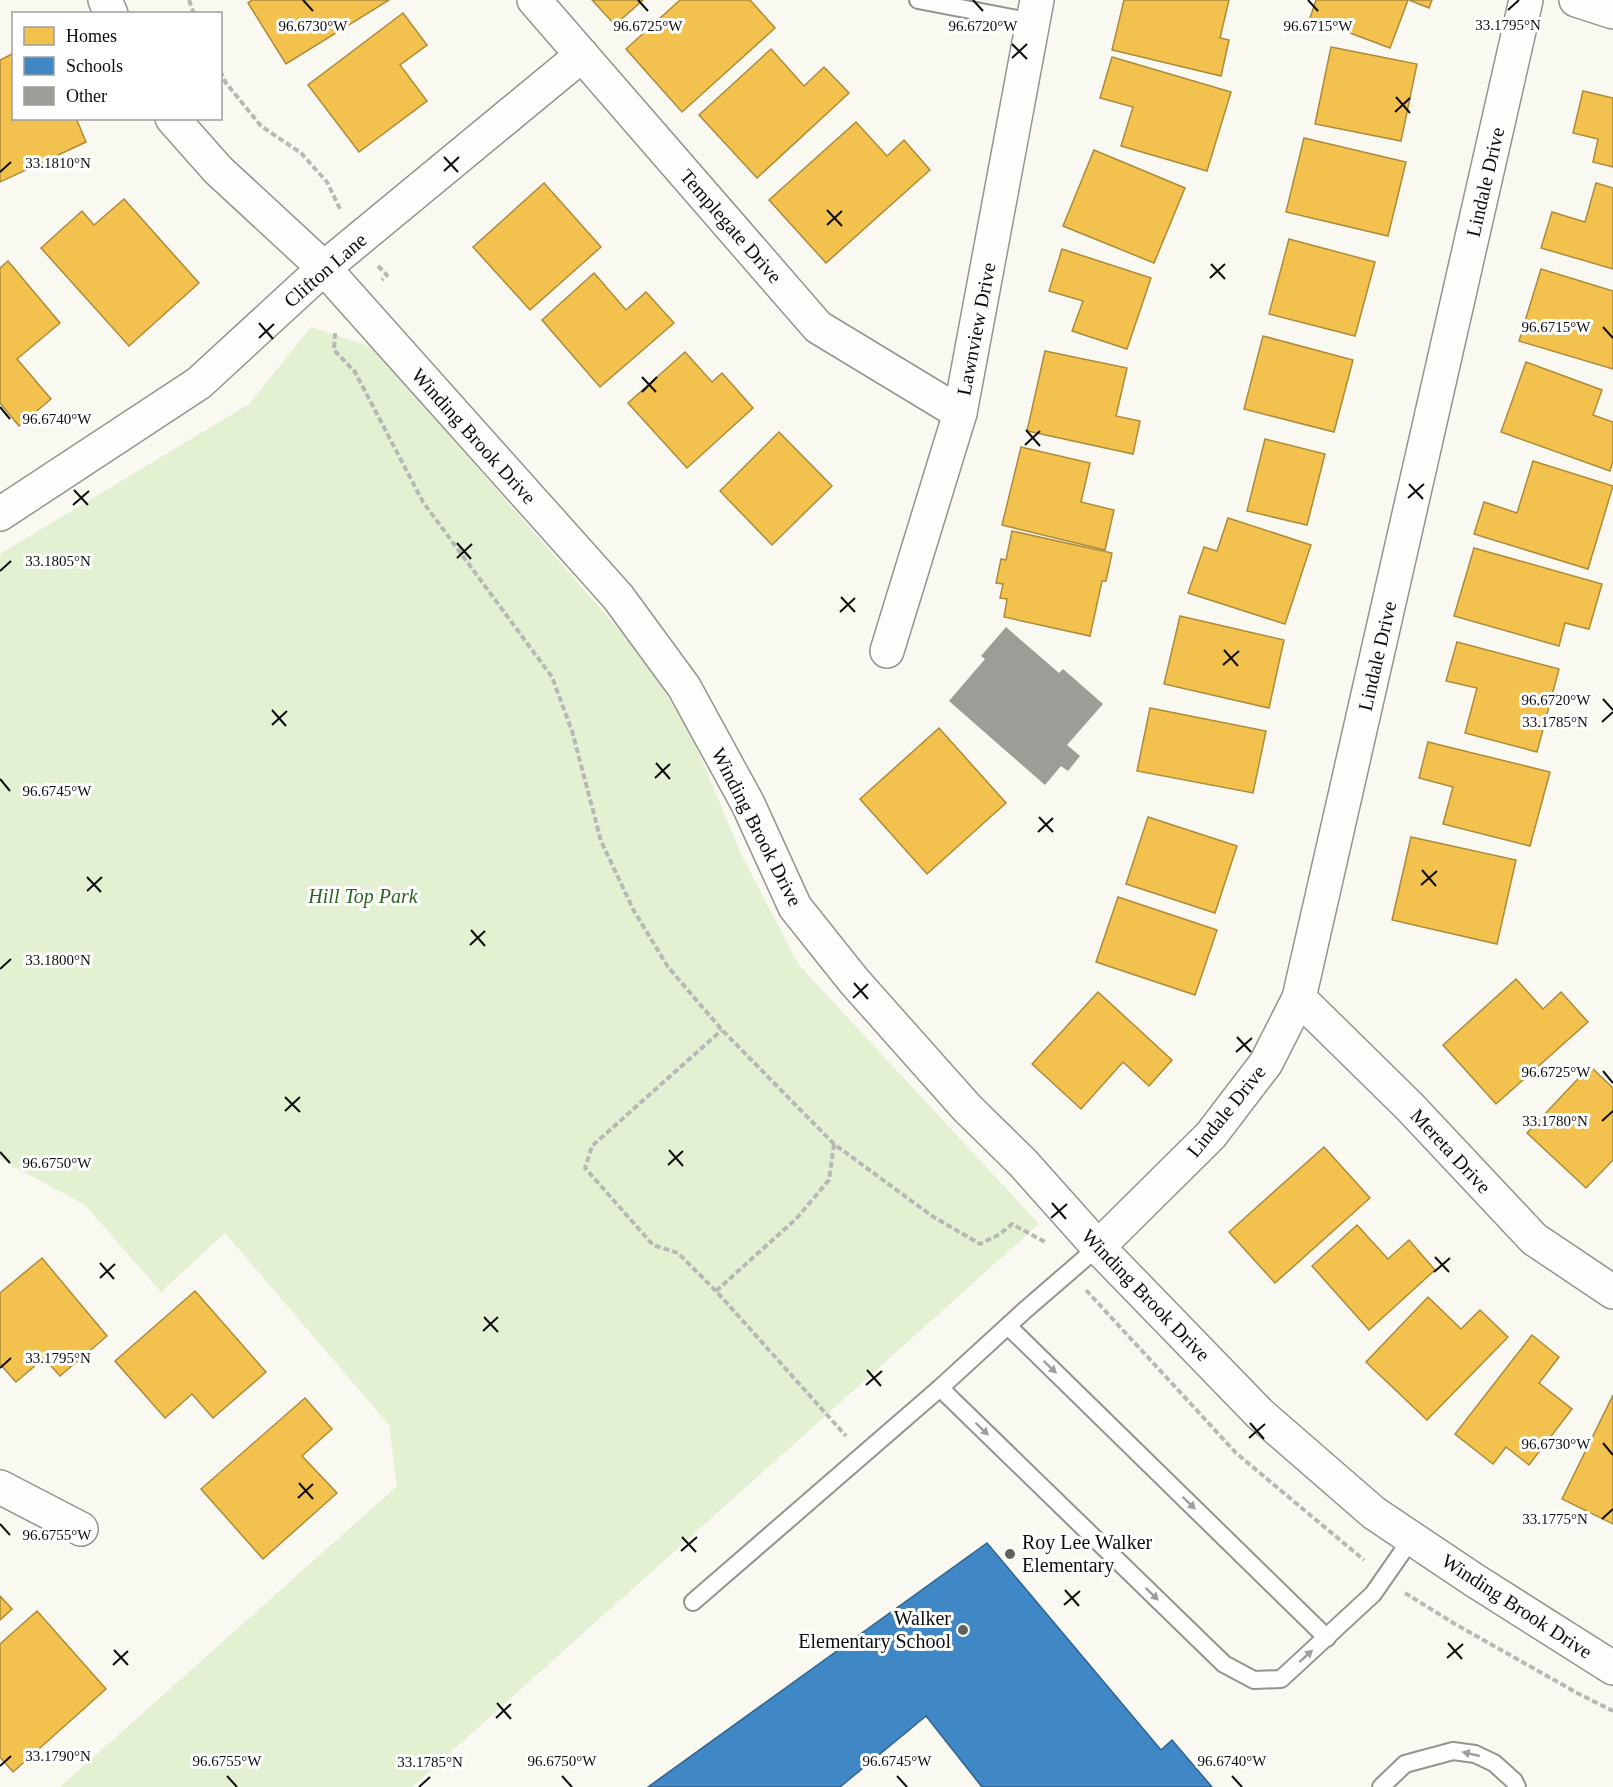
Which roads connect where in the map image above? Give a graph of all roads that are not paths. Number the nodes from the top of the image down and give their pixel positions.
1 (534, 0) edge
2 (918, 0) edge
3 (1526, 0) edge
4 (1576, 0) edge
5 (1035, 11) edge
6 (1613, 12) edge
7 (582, 55) junction
8 (174, 120) edge
9 (324, 268) junction
10 (960, 413) junction
11 (0, 514) edge
12 (886, 651) dead end
13 (1299, 998) junction
14 (1098, 1247) junction
15 (1613, 1292) edge
16 (1008, 1326) junction
17 (940, 1388) junction
18 (0, 1487) edge
19 (81, 1529) dead end
20 (1412, 1538) junction
21 (693, 1602) dead end
22 (1327, 1638) junction
23 (1613, 1668) edge
24 (1381, 1787) edge
25 (1517, 1787) edge

1 - 7 street, Templegate Drive
2 - 5 lane
3 - 13 street, Lindale Drive
4 - 6 street
5 - 10 street, Lawnview Drive
7 - 9 street, Clifton Lane
7 - 10 street, Templegate Drive
8 - 9 street, Winding Brook Drive
9 - 11 street, Clifton Lane
9 - 14 street, Winding Brook Drive
10 - 12 street, Lawnview Drive
13 - 14 street, Lindale Drive
13 - 15 street, Mereta Drive
14 - 16 lane
14 - 20 street, Winding Brook Drive
16 - 17 lane
16 -> 22 lane
17 - 21 lane
17 -> 22 lane
18 - 19 street
20 - 22 lane
20 - 23 street, Winding Brook Drive
25 -> 24 lane

